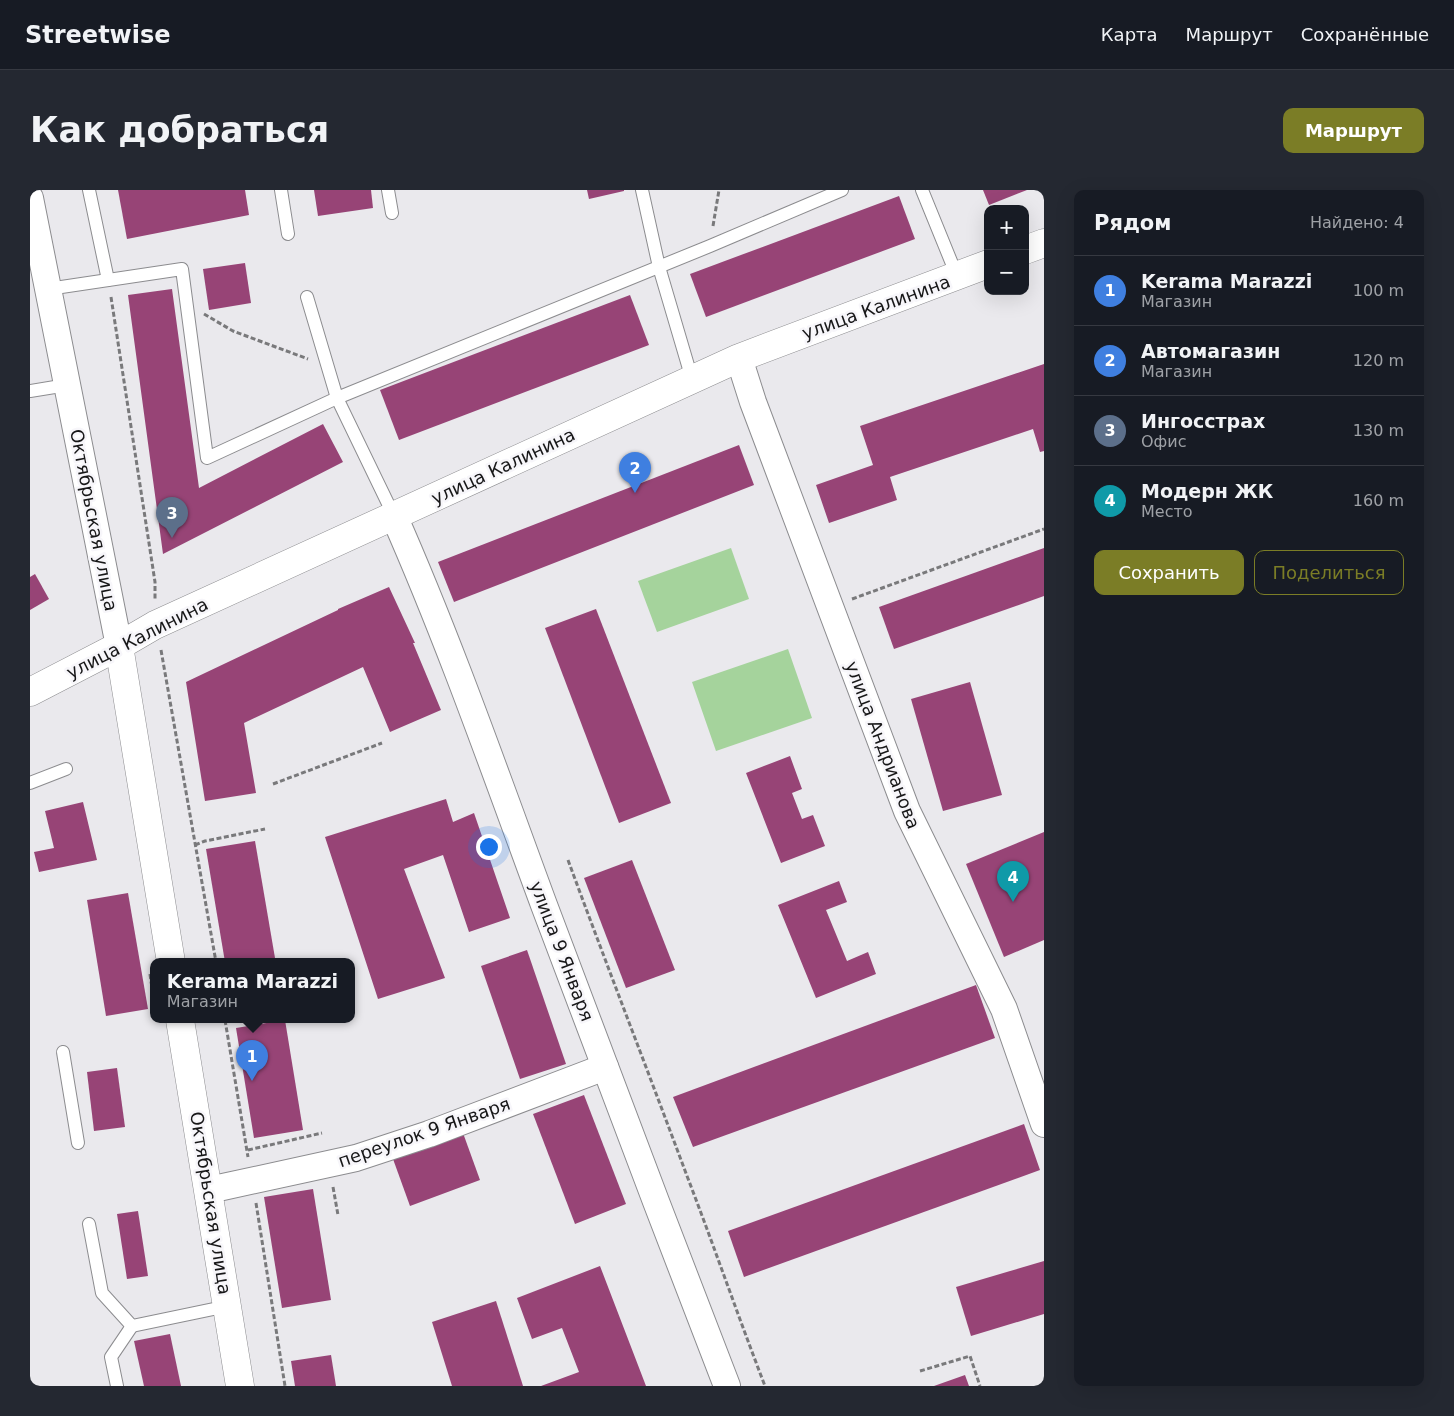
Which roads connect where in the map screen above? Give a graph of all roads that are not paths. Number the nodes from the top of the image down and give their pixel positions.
1 (89, 190) edge
2 (281, 190) edge
3 (388, 190) edge
4 (642, 190) edge
5 (842, 190) edge
6 (922, 190) edge
7 (30, 198) edge
8 (392, 213) dead end
9 (288, 234) dead end
10 (1044, 243) edge
11 (1029, 249) edge
12 (984, 266) edge
13 (659, 267) junction
14 (957, 276) junction
15 (108, 280) junction
16 (48, 289) junction
17 (307, 297) dead end
18 (739, 358) junction
19 (692, 379) junction
20 (67, 385) junction
21 (30, 391) edge
22 (337, 398) junction
23 (394, 516) junction
24 (119, 646) junction
25 (30, 692) edge
26 (66, 770) dead end
27 (30, 784) edge
28 (170, 958) edge
29 (181, 1023) edge
30 (63, 1052) dead end
31 (605, 1067) junction
32 (1044, 1124) edge
33 (78, 1143) dead end
34 (209, 1190) junction
35 (90, 1224) dead end
36 (228, 1306) junction
37 (132, 1326) junction
38 (117, 1386) edge
39 (240, 1386) edge
40 (727, 1386) edge

1 - 15 lane
2 - 9 lane
3 - 8 lane
4 - 13 lane
5 - 13 lane
6 - 14 lane
7 - 16 street, Октябрьская улица
10 - 11 main road
12 - 14 main road, улица Калинина
13 - 19 lane
13 - 22 lane
14 - 18 main road, улица Калинина
15 - 16 lane
15 - 22 lane
16 - 20 street, Октябрьская улица
17 - 22 lane
18 - 19 main road, улица Калинина
18 - 32 street, улица Андрианова
19 - 23 main road, улица Калинина
20 - 21 lane
20 - 24 street, Октябрьская улица
22 - 23 lane
23 - 24 main road, улица Калинина
23 - 31 street, улица 9 Января
24 - 25 main road, улица Калинина
24 - 28 main road, Октябрьская улица
26 - 27 lane
29 - 34 main road, Октябрьская улица
30 - 33 lane
31 - 34 street, переулок 9 Января
31 - 40 street, улица 9 Января
34 - 36 main road, Октябрьская улица
35 - 37 lane
36 - 37 lane
36 - 39 main road, Октябрьская улица
37 - 38 lane

